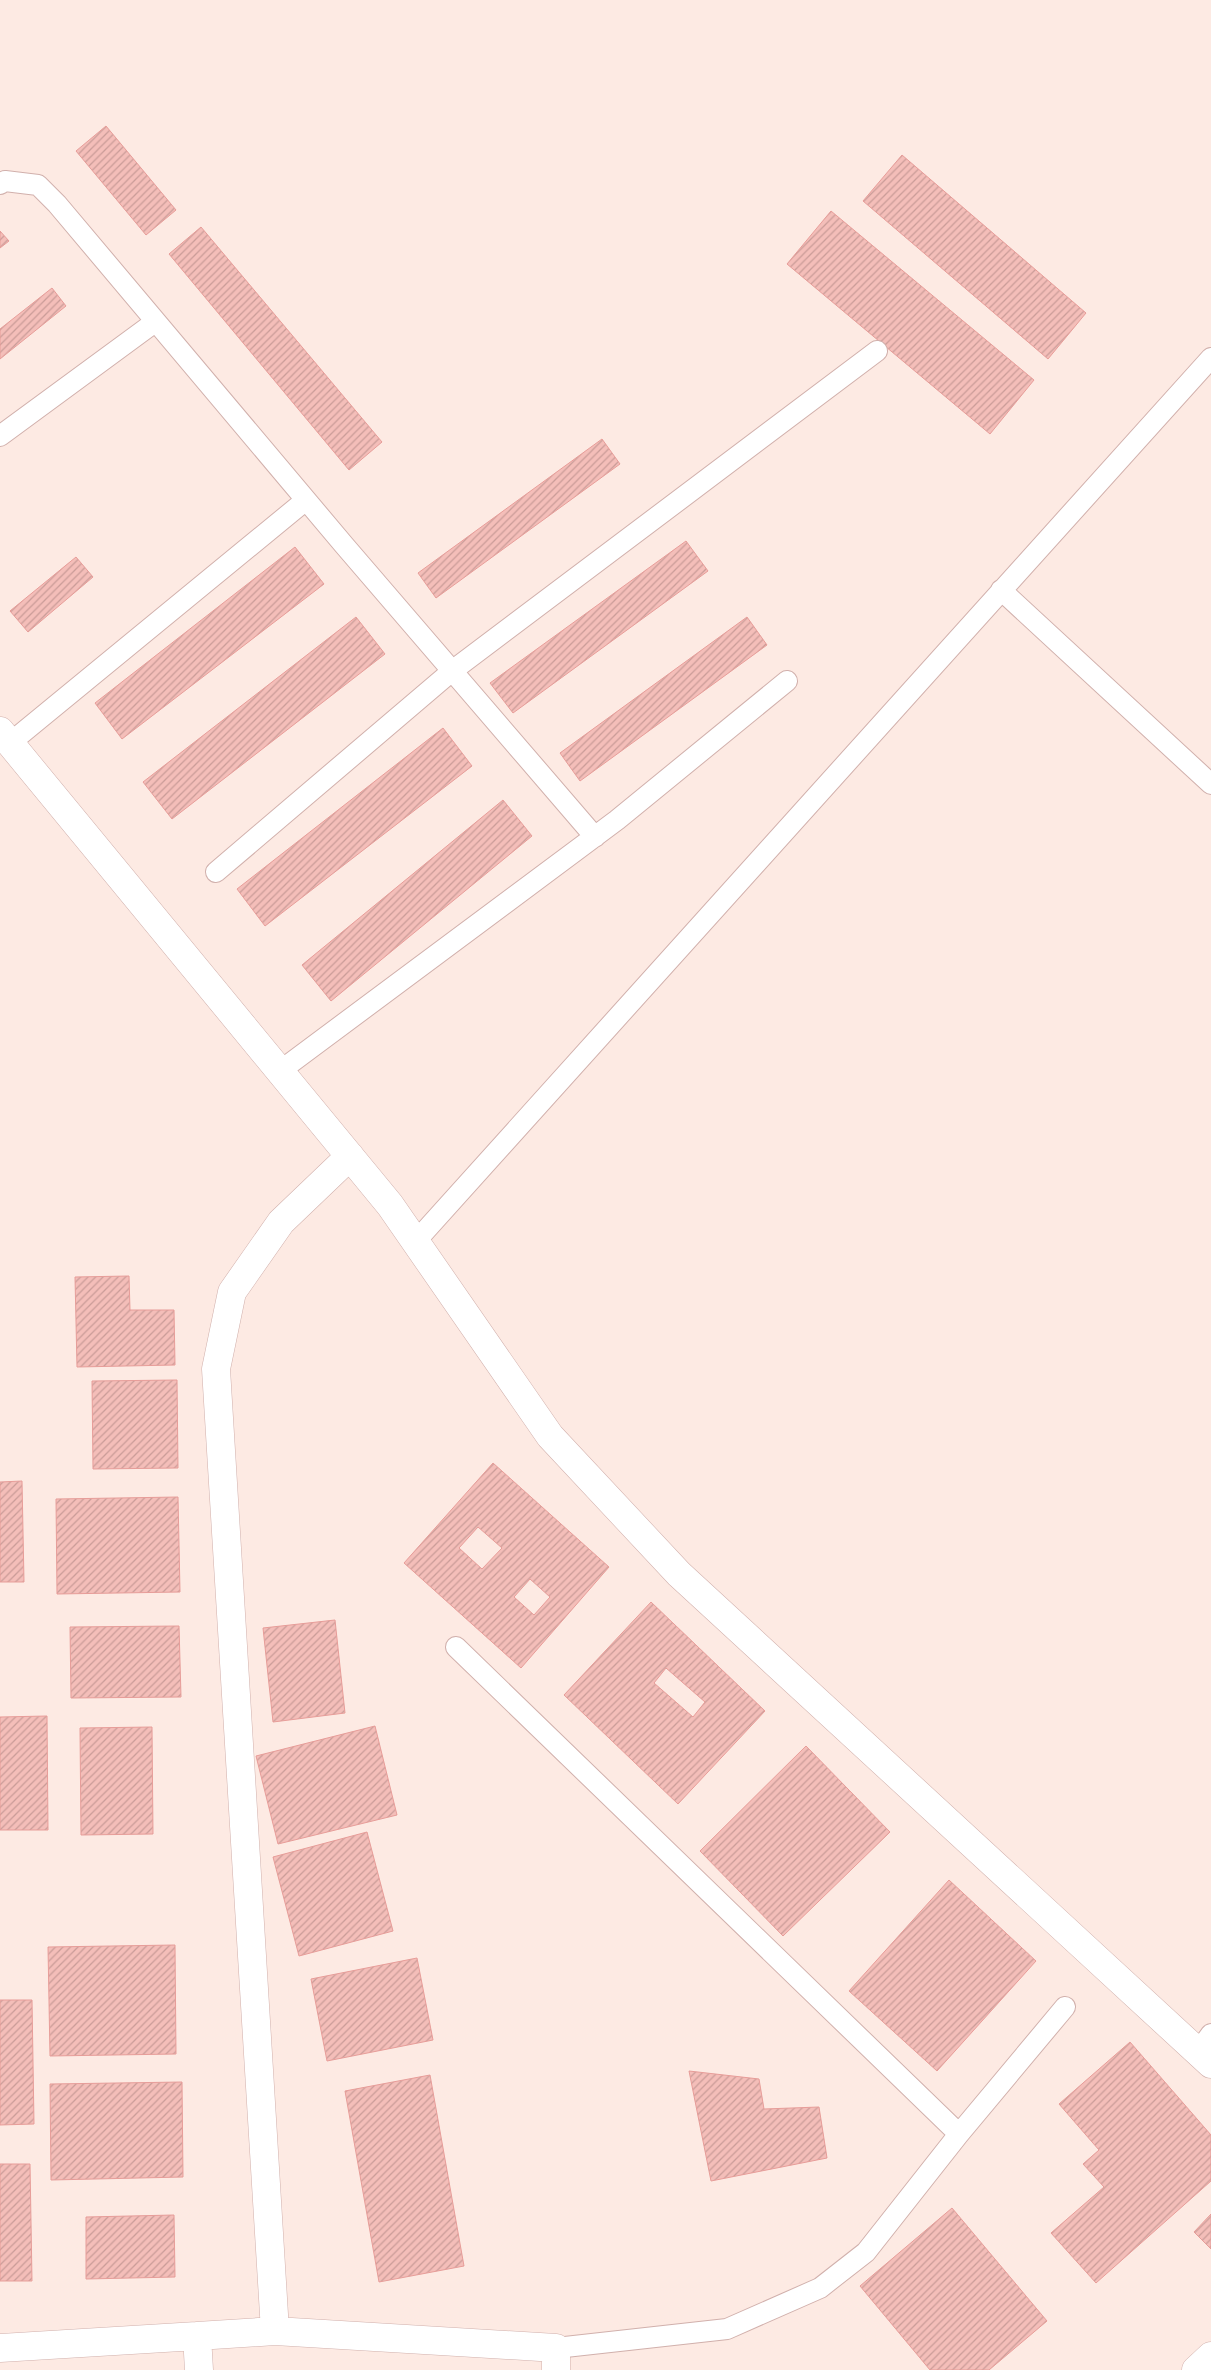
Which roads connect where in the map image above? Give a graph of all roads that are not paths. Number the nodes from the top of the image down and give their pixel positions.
1 (0, 184) edge
2 (155, 322) junction
3 (877, 351) dead end
4 (1211, 358) edge
5 (0, 436) edge
6 (306, 500) junction
7 (1002, 590) junction
8 (452, 670) junction
9 (787, 681) dead end
10 (5, 737) edge
11 (1211, 784) edge
12 (594, 837) junction
13 (216, 872) dead end
14 (280, 1071) junction
15 (350, 1156) junction
16 (416, 1241) junction
17 (456, 1647) dead end
18 (1065, 2008) dead end
19 (1207, 2050) edge
20 (959, 2134) junction
21 (276, 2331) junction
22 (197, 2336) junction
23 (0, 2348) edge
24 (1211, 2356) edge
25 (556, 2359) edge
26 (199, 2370) edge
27 (1196, 2370) edge

1 - 2 lane
2 - 5 lane
2 - 6 lane
3 - 8 lane
4 - 7 lane
6 - 8 lane
6 - 10 lane
7 - 11 lane
7 - 16 lane
8 - 12 lane
8 - 13 lane
9 - 12 lane
10 - 14 street
12 - 14 lane
14 - 15 street
15 - 16 street
15 - 21 street
16 - 19 street
17 - 20 lane
18 - 20 lane
20 - 25 lane
21 - 22 street
21 - 25 street
22 - 23 street
22 - 26 street
24 - 27 street

